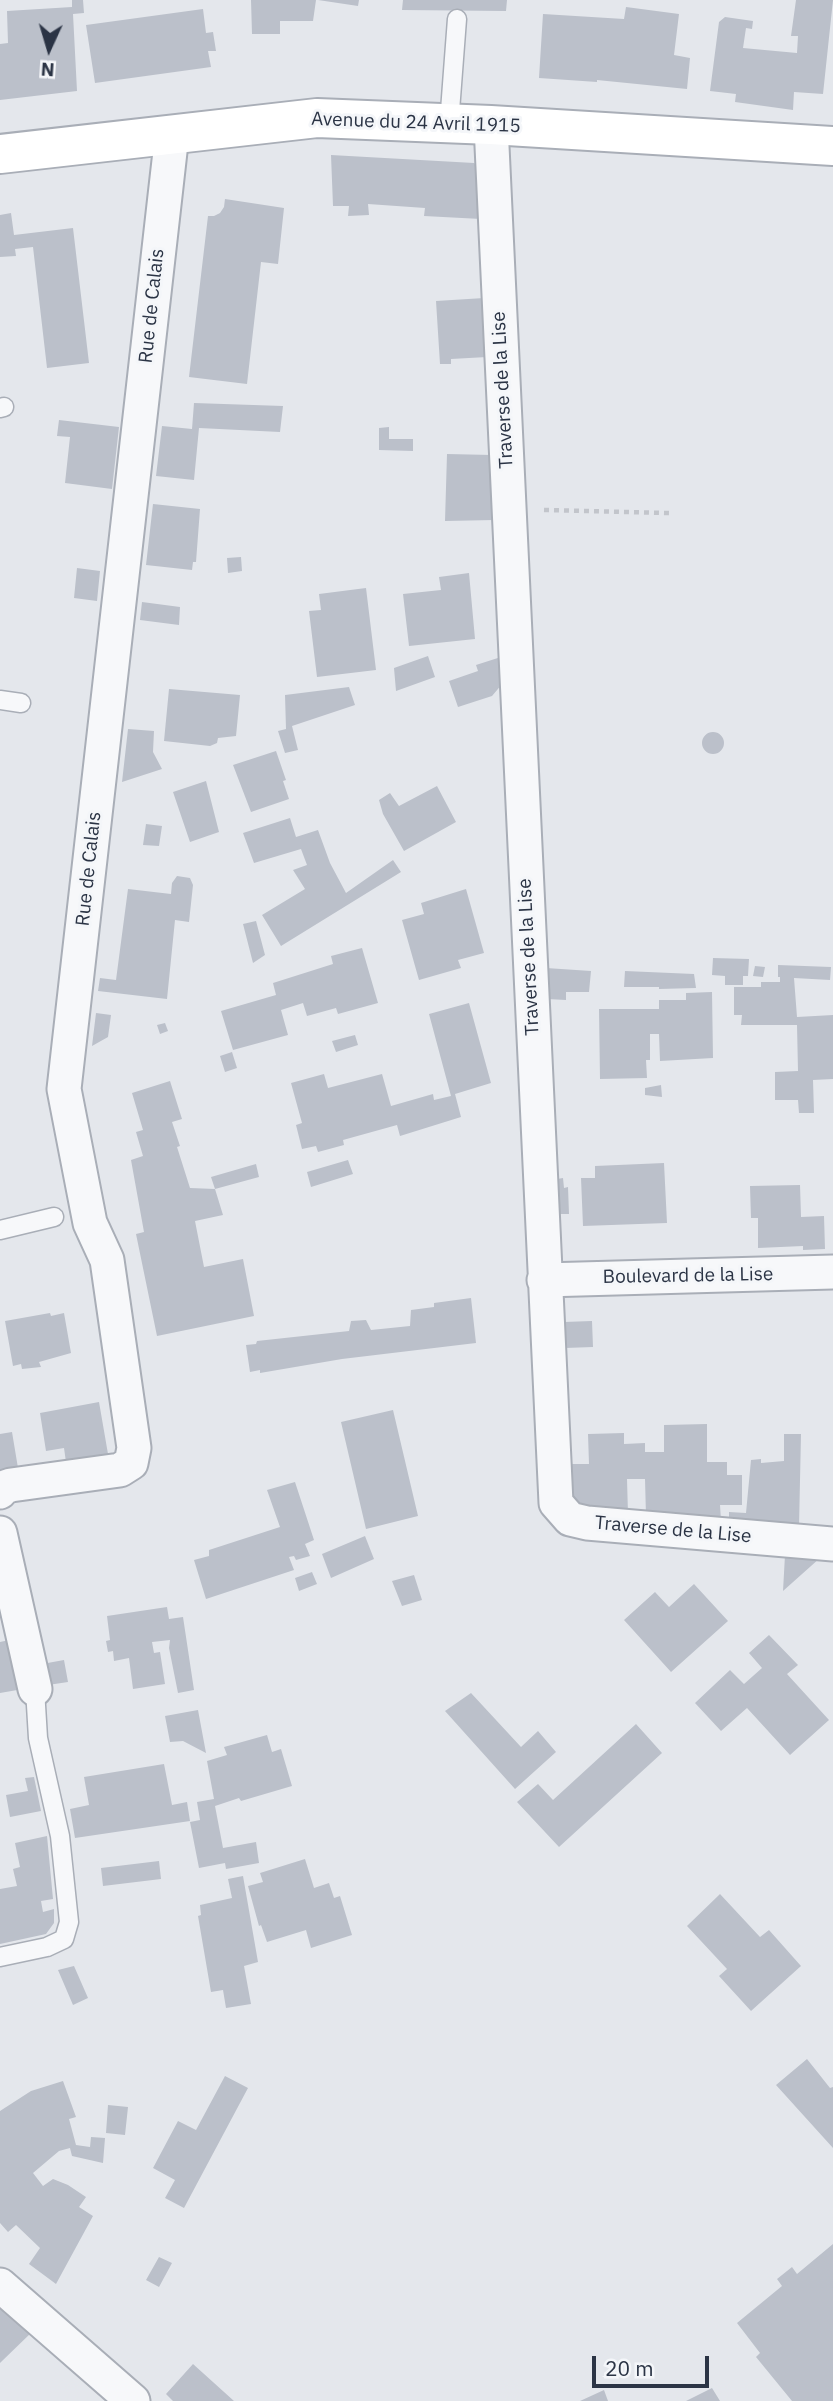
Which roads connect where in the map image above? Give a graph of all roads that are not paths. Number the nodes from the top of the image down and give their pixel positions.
1 (457, 19) dead end
2 (449, 124) junction
3 (491, 125) junction
4 (172, 134) junction
5 (833, 146) edge
6 (0, 154) edge
7 (0, 700) edge
8 (21, 704) dead end
9 (54, 1217) dead end
10 (0, 1230) edge
11 (833, 1272) edge
12 (544, 1280) junction
13 (0, 1492) edge
14 (0, 1533) edge
15 (833, 1544) edge
16 (35, 1689) joint
17 (0, 1957) edge
18 (0, 2285) edge
19 (133, 2401) edge

1 - 2 lane
2 - 3 main road, Avenue du 24 Avril 1915
2 - 4 main road, Avenue du 24 Avril 1915
3 - 5 main road, Avenue du 24 Avril 1915
3 - 12 street, Traverse de la Lise
4 - 6 main road, Avenue du 24 Avril 1915
4 - 13 street, Rue de Calais
7 - 8 lane
9 - 10 lane
11 - 12 street, Boulevard de la Lise
12 - 15 street, Traverse de la Lise
14 - 16 street
16 - 17 lane
18 - 19 street

